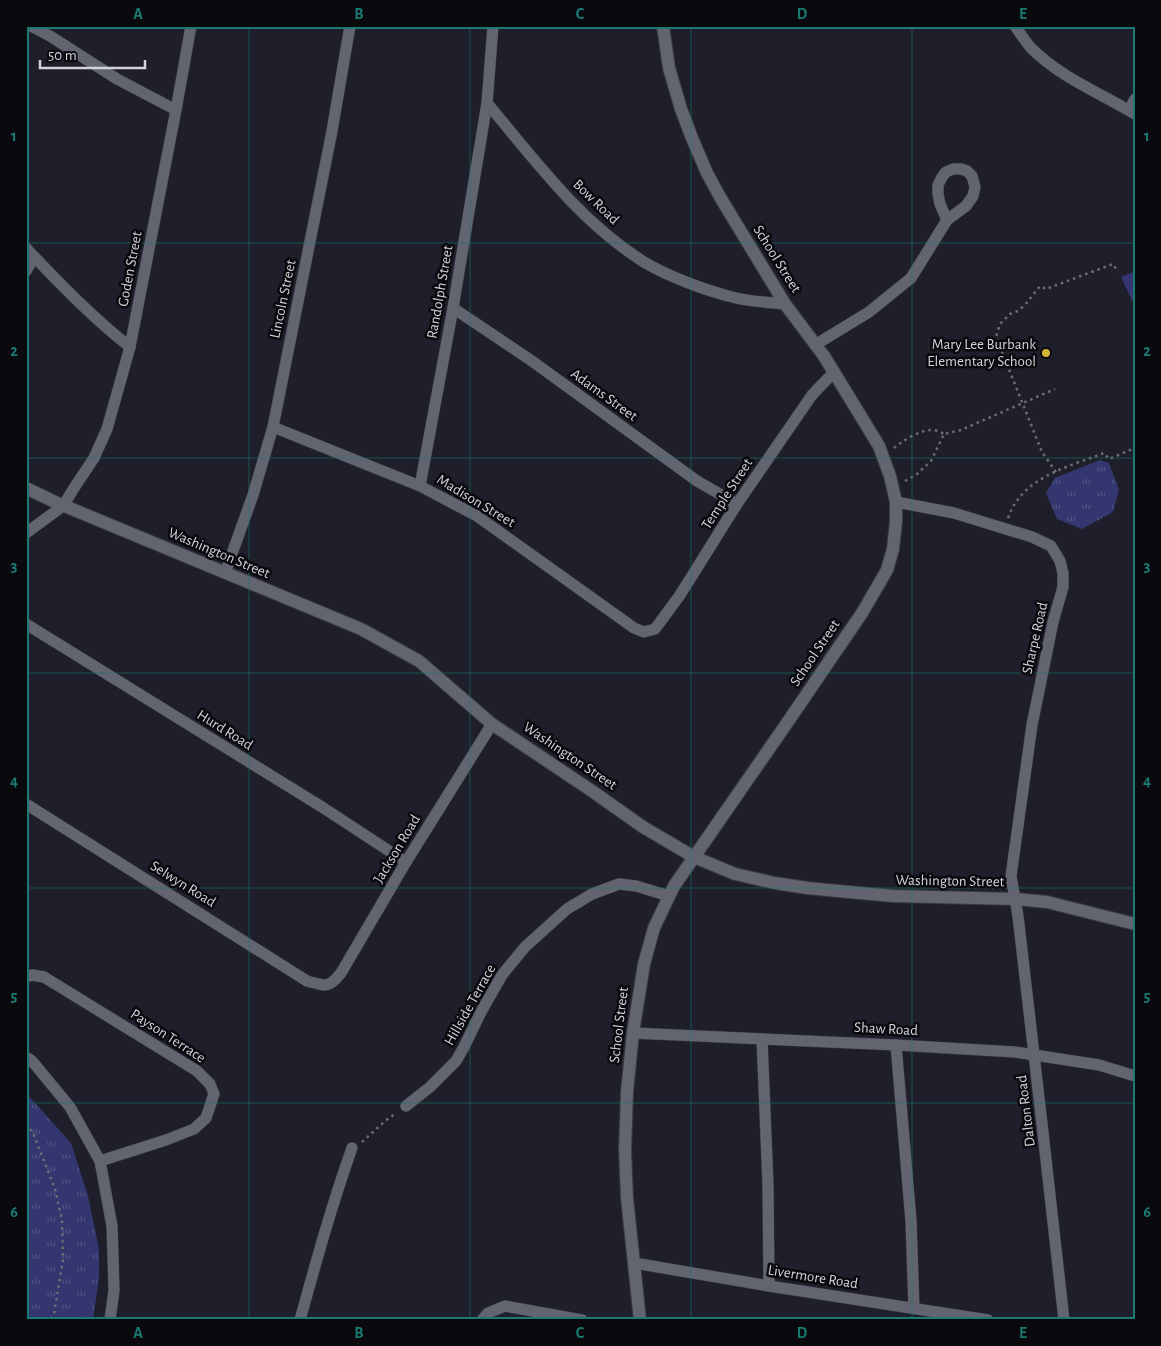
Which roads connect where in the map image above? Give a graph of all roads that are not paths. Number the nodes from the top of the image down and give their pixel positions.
1 (31, 26) edge
2 (191, 26) edge
3 (350, 26) edge
4 (493, 26) edge
5 (663, 26) edge
6 (1015, 26) edge
7 (1135, 99) edge
8 (487, 103) junction
9 (176, 110) junction
10 (1132, 112) edge
11 (947, 220) dead end
12 (30, 252) edge
13 (26, 271) edge
14 (785, 304) junction
15 (453, 308) junction
16 (816, 345) junction
17 (130, 347) junction
18 (834, 372) junction
19 (273, 427) junction
20 (420, 486) junction
21 (26, 488) edge
22 (896, 502) junction
23 (737, 504) junction
24 (63, 506) junction
25 (26, 533) edge
26 (226, 573) junction
27 (26, 624) edge
28 (646, 632) joint
29 (492, 724) junction
30 (26, 804) edge
31 (694, 857) junction
32 (406, 862) junction
33 (669, 896) junction
34 (1015, 899) junction
35 (1135, 924) edge
36 (26, 977) edge
37 (324, 986) joint
38 (633, 1033) junction
39 (762, 1039) junction
40 (896, 1044) junction
41 (1034, 1054) junction
42 (26, 1057) edge
43 (1135, 1076) edge
44 (406, 1106) road end
45 (352, 1148) road end
46 (100, 1161) junction
47 (634, 1263) junction
48 (769, 1286) junction
49 (914, 1308) junction
50 (485, 1316) edge
51 (110, 1320) edge
52 (300, 1320) edge
53 (582, 1320) edge
54 (640, 1320) edge
55 (988, 1320) edge
56 (1064, 1320) edge

1 - 9 street
2 - 9 street, Goden Street
3 - 19 street, Lincoln Street
4 - 8 street
5 - 14 street, School Street
6 - 10 street
7 - 10 street
8 - 14 street, Bow Road
8 - 15 street, Randolph Street
9 - 17 street, Goden Street
11 - 16 street
12 - 13 street
12 - 17 street
14 - 16 street, School Street
15 - 20 street, Randolph Street
15 - 23 street, Adams Street
16 - 18 street, School Street
17 - 24 street, Goden Street
18 - 22 street, School Street
18 - 23 street, Temple Street
19 - 20 street, Madison Street
19 - 26 street, Lincoln Street
20 - 28 street, Madison Street
21 - 24 street, Washington Street
22 - 31 street, School Street
22 - 34 street, Sharpe Road
23 - 28 street, Temple Street
24 - 25 street
24 - 26 street, Washington Street
26 - 29 street, Washington Street
27 - 32 street, Hurd Road
29 - 31 street, Washington Street
29 - 32 street, Jackson Road
30 - 37 street, Selwyn Road
31 - 33 street, School Street
31 - 34 street, Washington Street
32 - 37 street, Jackson Road
33 - 38 street, School Street
33 - 44 street, Hillside Terrace
34 - 35 street, Washington Street
34 - 41 street, Dalton Road
36 - 46 street, Payson Terrace
38 - 39 street, Shaw Road
38 - 47 street, School Street
39 - 40 street, Shaw Road
39 - 48 street
40 - 41 street, Shaw Road
40 - 49 street
41 - 43 street, Shaw Road
41 - 56 street, Dalton Road
42 - 46 street
45 - 52 street
46 - 51 street
47 - 48 street, Livermore Road
47 - 54 street, School Street
48 - 49 street, Livermore Road
49 - 55 street, Livermore Road
50 - 53 street

